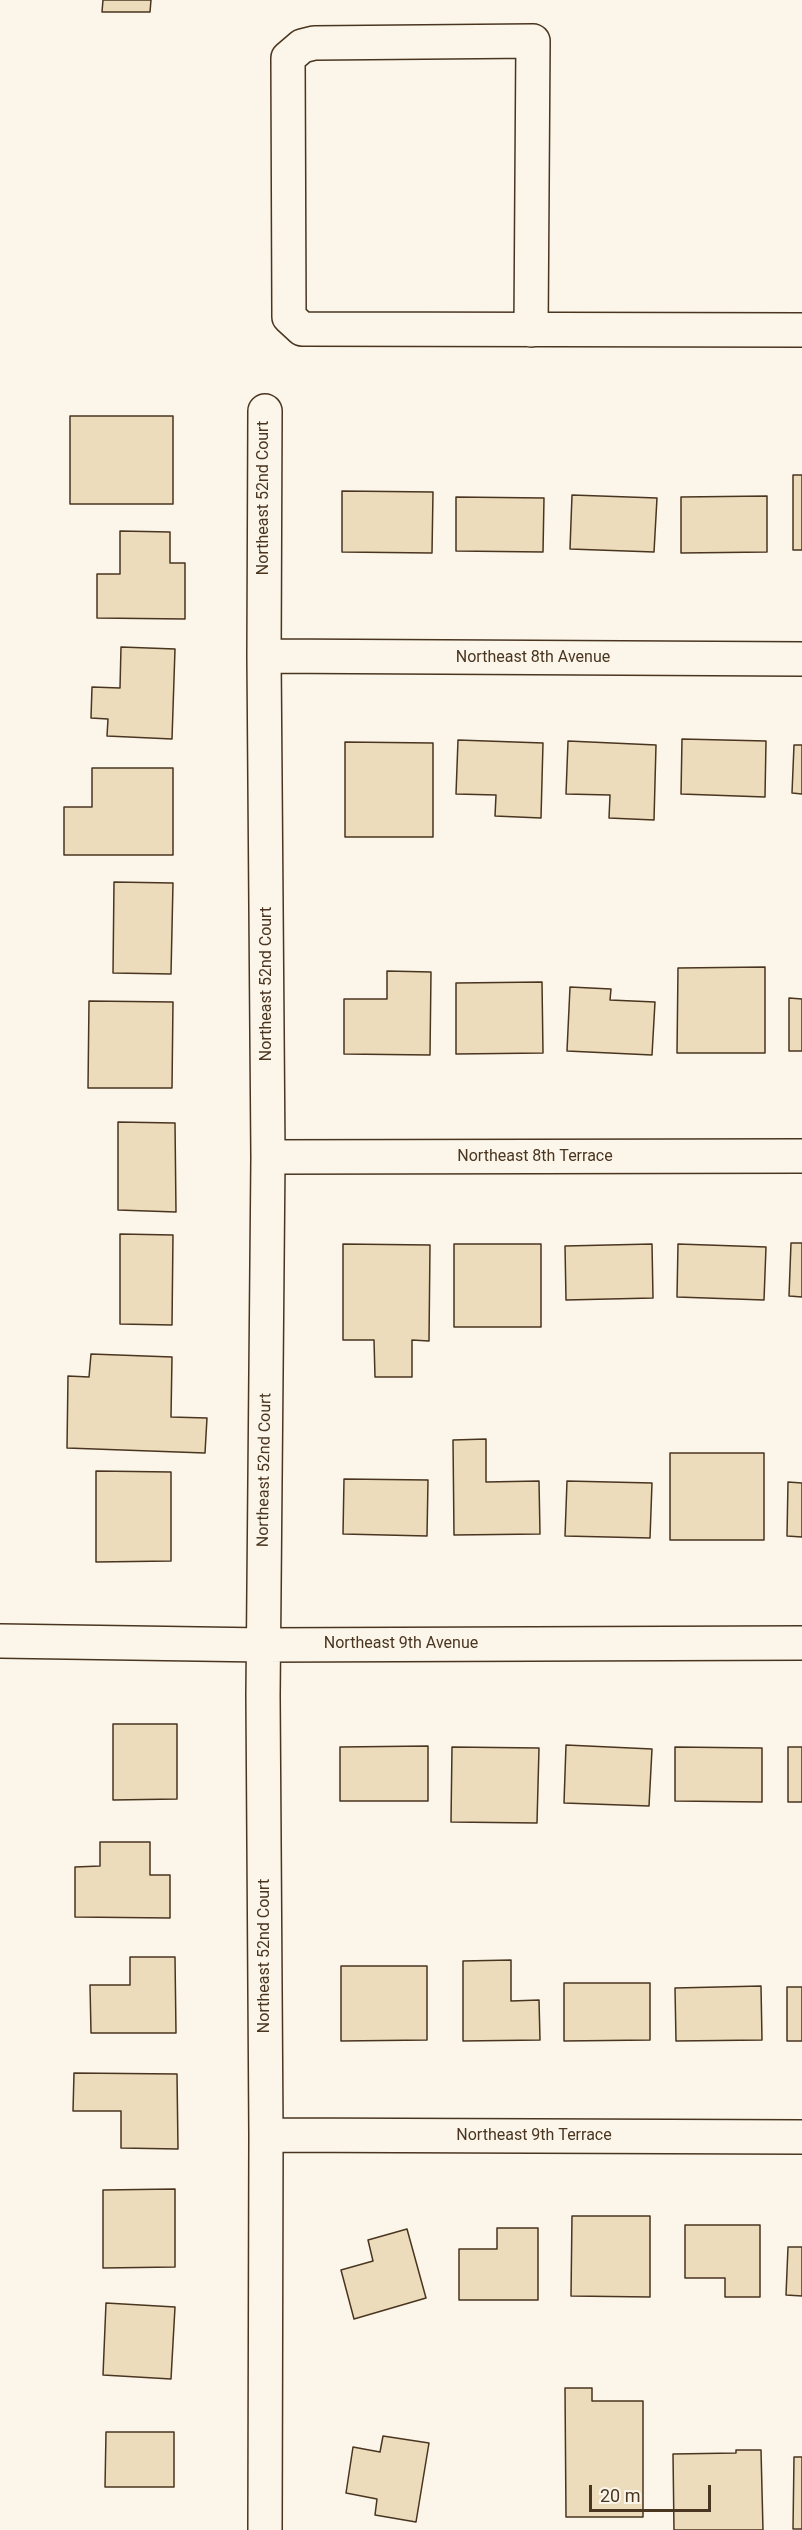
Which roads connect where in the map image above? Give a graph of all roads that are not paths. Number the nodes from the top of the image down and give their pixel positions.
1 (531, 330) junction
2 (802, 330) edge
3 (265, 411) dead end
4 (264, 656) junction
5 (802, 659) edge
6 (802, 1156) edge
7 (268, 1157) junction
8 (0, 1641) edge
9 (802, 1643) edge
10 (264, 1645) junction
11 (267, 2135) junction
12 (802, 2137) edge
13 (266, 2530) edge

1 - 1 street
1 - 2 street
3 - 4 street, Northeast 52nd Court
4 - 5 street, Northeast 8th Avenue
4 - 7 street, Northeast 52nd Court
6 - 7 street, Northeast 8th Terrace
7 - 10 street, Northeast 52nd Court
8 - 10 street, Northeast 9th Avenue
9 - 10 street, Northeast 9th Avenue
10 - 11 street, Northeast 52nd Court
11 - 12 street, Northeast 9th Terrace
11 - 13 street, Northeast 52nd Court

